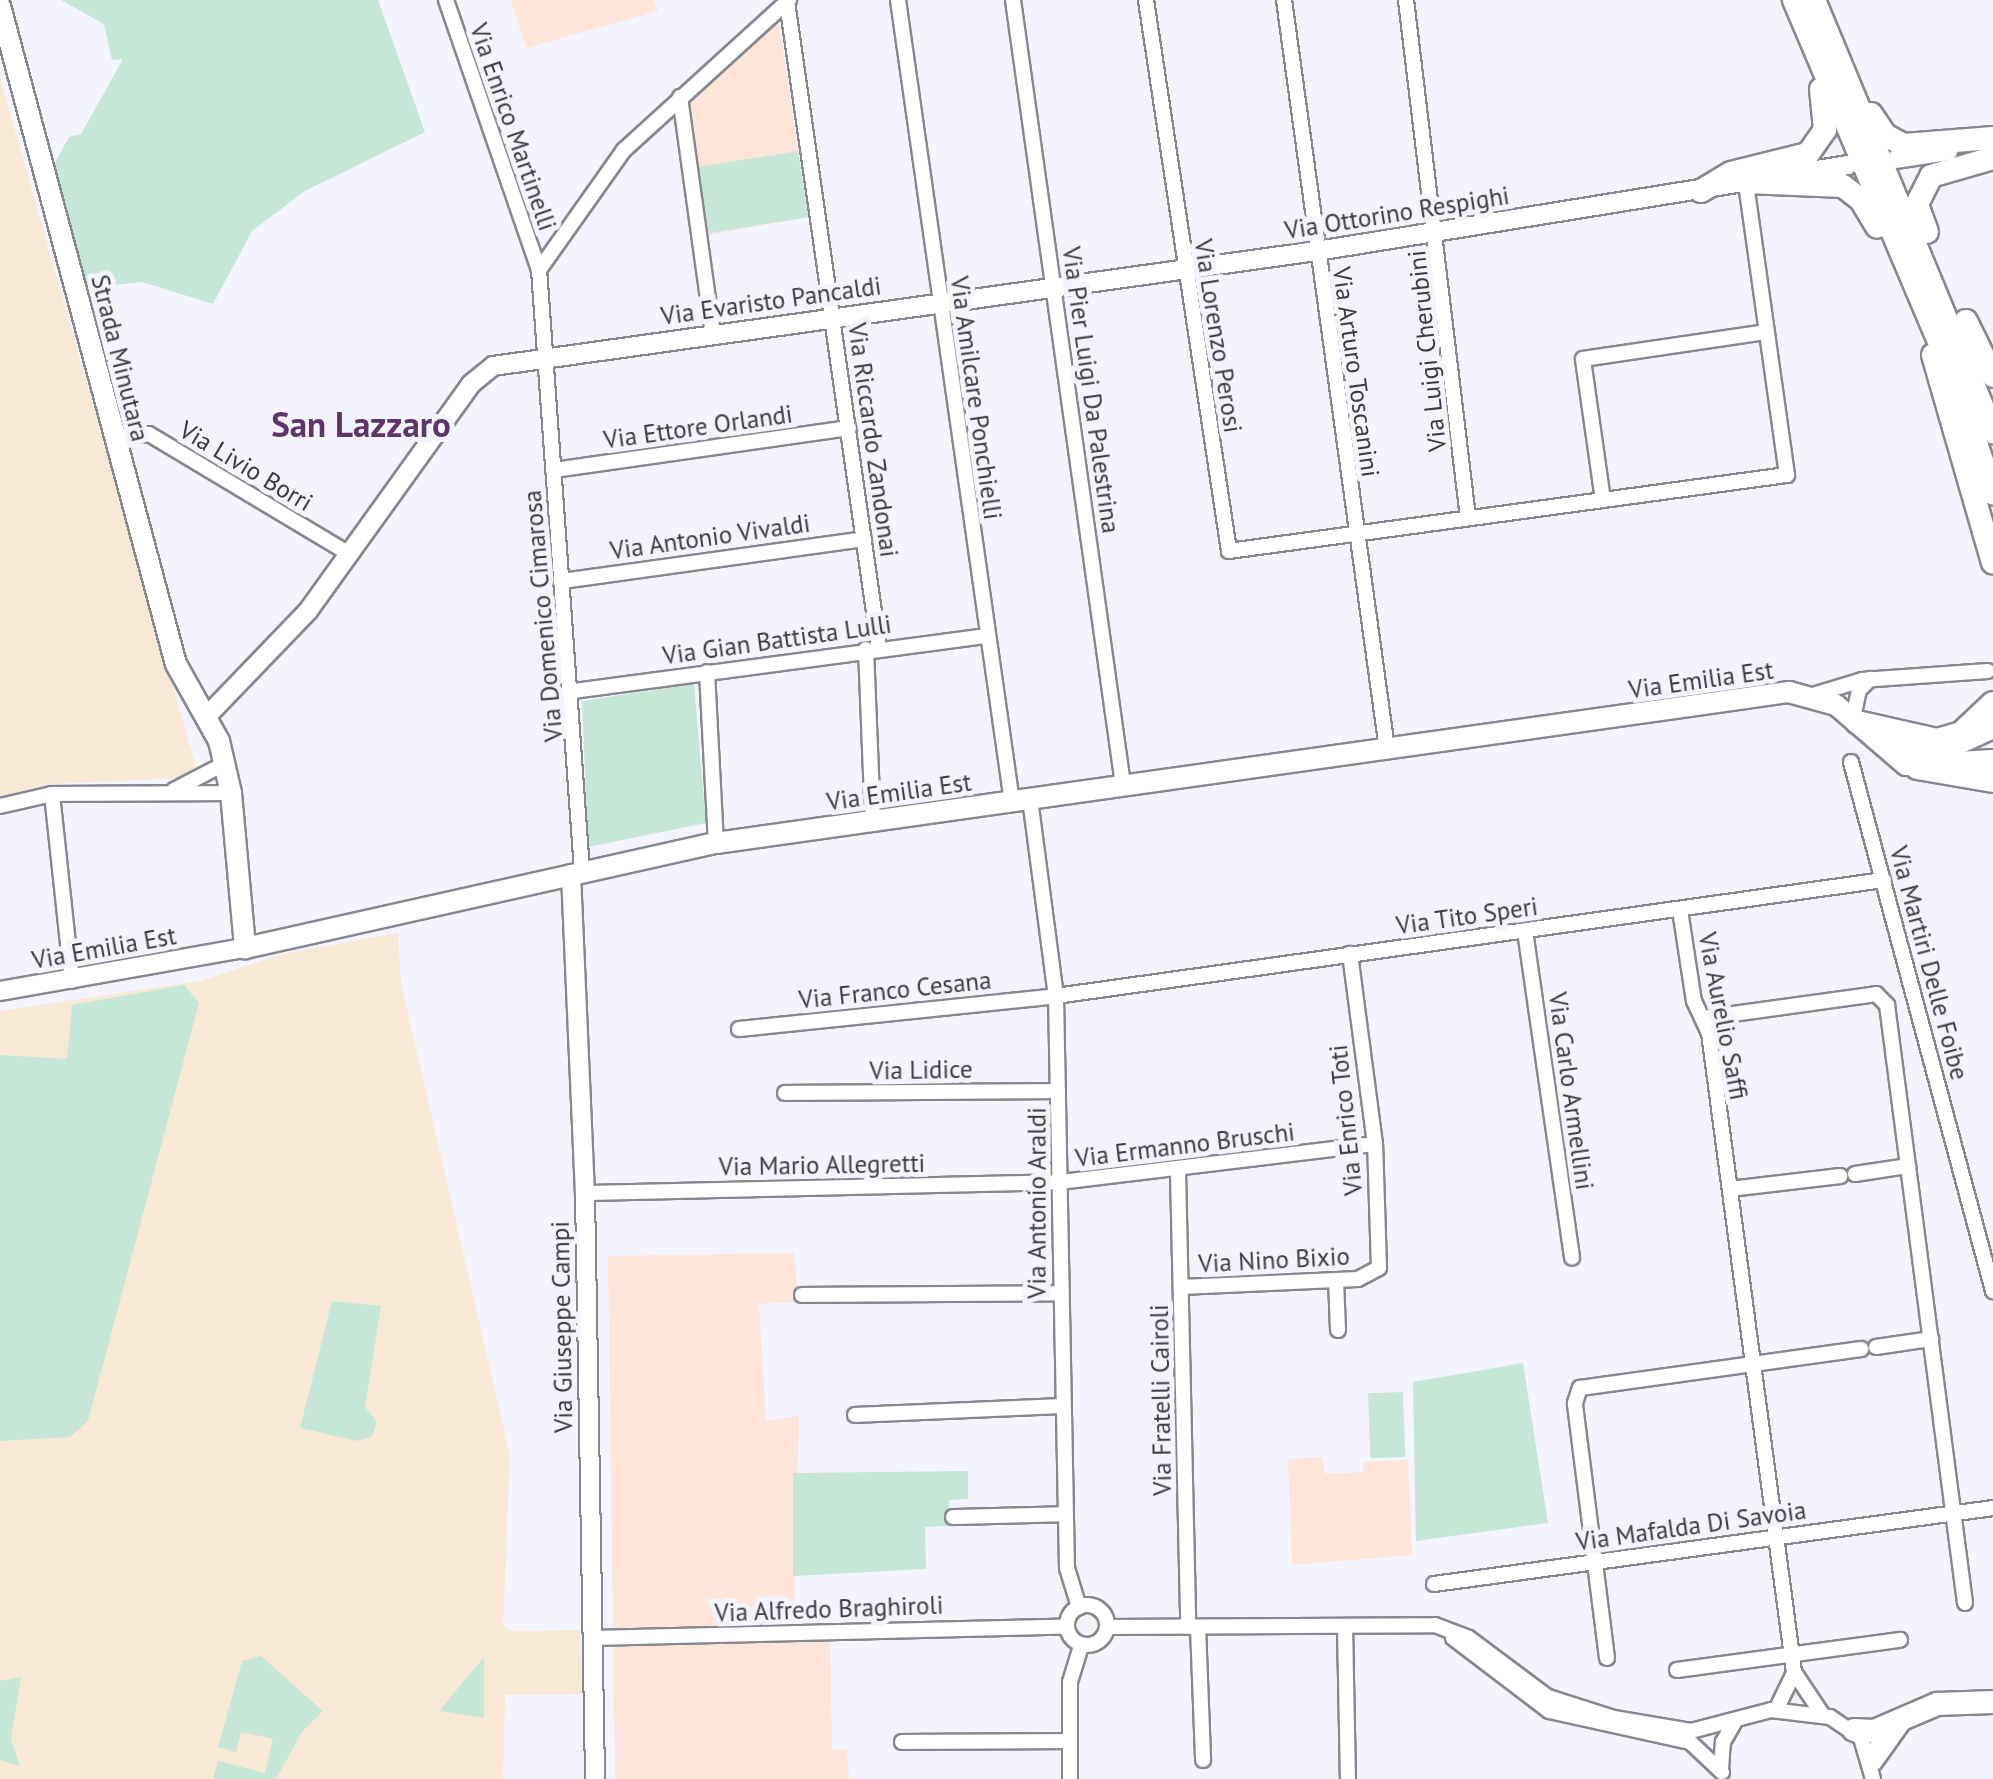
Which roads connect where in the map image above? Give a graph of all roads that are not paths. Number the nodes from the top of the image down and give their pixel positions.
1 (446, 0) edge
2 (898, 0) edge
3 (1013, 0) edge
4 (1146, 0) edge
5 (1284, 0) edge
6 (1406, 0) edge
7 (788, 1) edge
8 (1804, 1) edge
9 (0, 6) edge
10 (680, 97) junction
11 (1993, 142) edge
12 (1993, 158) edge
13 (1896, 159) dead end
14 (1848, 165) dead end
15 (1746, 182) junction
16 (1701, 192) junction
17 (1436, 232) junction
18 (1317, 251) junction
19 (539, 270) junction
20 (1184, 270) junction
21 (1055, 288) junction
22 (941, 304) junction
23 (1934, 305) junction
24 (834, 318) junction
25 (1765, 332) junction
26 (713, 334) junction
27 (545, 357) junction
28 (1993, 376) edge
29 (1993, 390) edge
30 (848, 428) junction
31 (1993, 432) edge
32 (114, 436) junction
33 (554, 470) junction
34 (1982, 490) edge
35 (1603, 500) junction
36 (1468, 518) junction
37 (1356, 531) junction
38 (864, 538) junction
39 (351, 555) junction
40 (1993, 563) edge
41 (562, 581) junction
42 (1993, 583) edge
43 (987, 636) junction
44 (872, 648) junction
45 (1988, 670) dead end
46 (706, 672) junction
47 (1872, 678) junction
48 (574, 691) junction
49 (1813, 695) junction
50 (1993, 703) edge
51 (206, 716) junction
52 (1855, 720) junction
53 (1993, 728) edge
54 (1387, 749) junction
55 (1993, 760) edge
56 (1851, 762) dead end
57 (224, 764) junction
58 (1918, 768) junction
59 (1993, 781) edge
60 (1122, 786) junction
61 (168, 792) junction
62 (231, 793) junction
63 (52, 794) junction
64 (1021, 800) junction
65 (0, 806) edge
66 (873, 820) junction
67 (716, 844) junction
68 (576, 873) junction
69 (1884, 880) junction
70 (1680, 910) junction
71 (1525, 931) junction
72 (245, 948) junction
73 (1350, 954) junction
74 (72, 981) junction
75 (0, 991) edge
76 (1056, 996) junction
77 (1704, 1018) junction
78 (739, 1029) dead end
79 (1058, 1091) junction
80 (785, 1093) dead end
81 (1375, 1144) junction
82 (1908, 1166) junction
83 (1178, 1172) junction
84 (1060, 1182) junction
85 (1730, 1189) junction
86 (584, 1193) junction
87 (1572, 1258) dead end
88 (1369, 1277) joint
89 (1336, 1280) junction
90 (1181, 1287) junction
91 (1993, 1292) edge
92 (1060, 1293) junction
93 (802, 1295) dead end
94 (1338, 1330) dead end
95 (1931, 1339) junction
96 (1753, 1362) junction
97 (1061, 1406) junction
98 (855, 1415) dead end
99 (1993, 1508) edge
100 (1066, 1514) junction
101 (1955, 1514) junction
102 (952, 1516) dead end
103 (1776, 1537) junction
104 (1596, 1561) junction
105 (1434, 1584) dead end
106 (1966, 1604) dead end
107 (1079, 1607) junction
108 (1426, 1624) junction
109 (1067, 1626) junction
110 (1344, 1626) junction
111 (1107, 1627) junction
112 (1193, 1627) junction
113 (592, 1638) junction
114 (1900, 1640) dead end
115 (1081, 1645) junction
116 (1792, 1654) junction
117 (1608, 1658) dead end
118 (1677, 1670) dead end
119 (1794, 1672) junction
120 (1993, 1702) edge
121 (1776, 1710) junction
122 (1822, 1714) junction
123 (1902, 1719) junction
124 (1734, 1724) junction
125 (1854, 1730) junction
126 (902, 1742) dead end
127 (1070, 1742) junction
128 (1203, 1760) dead end
129 (1873, 1769) edge
130 (1723, 1776) edge
131 (594, 1779) edge
132 (1070, 1779) edge
133 (1348, 1779) edge

1 - 19 street, Via Enrico Martinelli
2 - 22 street, Via Amilcare Ponchielli
3 - 21 street, Via Pier Luigi Da Palestrina
4 - 20 street, Via Lorenzo Perosi
5 - 18 street, Via Arturo Toscanini
6 - 17 street, Via Luigi Cherubini
7 - 10 street
7 - 24 street, Via Riccardo Zandonai
8 - 11 highway
8 - 16 highway
8 - 23 highway
9 - 32 main road, Strada Minutara
10 - 19 street
10 - 26 street
11 - 13 street
12 - 28 highway
14 - 15 street, Via Ottorino Respighi
15 - 16 street, Via Ottorino Respighi
15 - 23 highway
15 - 25 street
16 - 17 street, Via Ottorino Respighi
17 - 18 street, Via Ottorino Respighi
17 - 36 street, Via Luigi Cherubini
18 - 20 street, Via Ottorino Respighi
18 - 37 street, Via Arturo Toscanini
19 - 27 street, Via Enrico Martinelli
20 - 21 street, Via Ottorino Respighi
20 - 37 street, Via Lorenzo Perosi
21 - 22 street, Via Evaristo Pancaldi
21 - 60 street, Via Pier Luigi Da Palestrina
22 - 24 street, Via Evaristo Pancaldi
22 - 43 street, Via Amilcare Ponchielli
23 - 29 highway
23 - 31 highway
23 - 34 highway
24 - 26 street, Via Evaristo Pancaldi
24 - 30 street, Via Riccardo Zandonai
25 - 35 street
25 - 35 street
26 - 27 street, Via Evaristo Pancaldi
27 - 33 street, Via Domenico Cimarosa
27 - 39 street, Via Evaristo Pancaldi
30 - 33 street, Via Ettore Orlandi
30 - 38 street, Via Riccardo Zandonai
32 - 39 street, Via Livio Borri
32 - 51 main road, Strada Minutara
33 - 41 street, Via Domenico Cimarosa
34 - 40 highway
34 - 42 highway
35 - 36 street
36 - 37 street
37 - 54 street, Via Arturo Toscanini
38 - 41 street, Via Antonio Vivaldi
38 - 44 street, Via Riccardo Zandonai
39 - 51 street
41 - 48 street, Via Domenico Cimarosa
43 - 44 street, Via Gian Battista Lulli
43 - 64 street, Via Amilcare Ponchielli
44 - 46 street, Via Gian Battista Lulli
44 - 66 street, Via Riccardo Zandonai
45 - 47 street, Via Emilia Est
46 - 48 street, Via Gian Battista Lulli
46 - 67 street
47 - 49 street, Via Emilia Est
47 - 52 street
48 - 68 street, Via Domenico Cimarosa
49 - 52 main road, Via Emilia Est
49 - 54 main road, Via Emilia Est
50 - 52 highway
51 - 57 main road, Strada Minutara
52 - 53 main road, Via Emilia Est
52 - 58 main road, Via Emilia Est
54 - 60 main road, Via Emilia Est
55 - 58 main road
56 - 69 street, Via Martiri Delle Foibe
57 - 61 street
57 - 62 main road, Strada Minutara
58 - 59 highway
60 - 64 main road, Via Emilia Est
61 - 62 street
61 - 63 street
62 - 72 main road, Strada Minutara
63 - 65 street
63 - 74 street
64 - 66 main road, Via Emilia Est
64 - 76 street, Via Antonio Araldi
66 - 67 main road, Via Emilia Est
67 - 68 main road, Via Emilia Est
68 - 72 main road, Via Emilia Est
68 - 86 street, Via Giuseppe Campi
69 - 70 street, Via Tito Speri
69 - 91 street, Via Martiri Delle Foibe
70 - 71 street, Via Tito Speri
70 - 77 street, Via Aurelio Saffi
71 - 73 street, Via Tito Speri
71 - 87 street, Via Carlo Armellini
72 - 74 street, Via Emilia Est
73 - 76 street, Via Tito Speri
73 - 81 street, Via Enrico Toti
74 - 75 street, Via Emilia Est
76 - 78 street, Via Franco Cesana
76 - 79 street, Via Antonio Araldi
77 - 82 street
77 - 85 street, Via Aurelio Saffi
79 - 80 street, Via Lidice
79 - 84 street, Via Antonio Araldi
81 - 83 street, Via Ermanno Bruschi
81 - 88 street, Via Enrico Toti
82 - 85 street
82 - 95 street
83 - 84 street, Via Ermanno Bruschi
83 - 90 street, Via Fratelli Cairoli
84 - 86 street, Via Mario Allegretti
84 - 92 street, Via Antonio Araldi
85 - 96 street, Via Aurelio Saffi
86 - 113 street, Via Giuseppe Campi
88 - 89 street, Via Nino Bixio
89 - 90 street, Via Nino Bixio
89 - 94 street
90 - 112 street, Via Fratelli Cairoli
92 - 93 street
92 - 97 street, Via Antonio Araldi
95 - 96 street
95 - 101 street
96 - 103 street, Via Aurelio Saffi
96 - 104 street
97 - 98 street
97 - 100 street, Via Antonio Araldi
99 - 101 street, Via Mafalda Di Savoia
100 - 102 street
100 - 107 street, Via Antonio Araldi
101 - 103 street, Via Mafalda Di Savoia
101 - 106 street
103 - 104 street, Via Mafalda Di Savoia
103 - 116 street, Via Aurelio Saffi
104 - 105 street, Via Mafalda Di Savoia
104 - 117 street
107 - 109 street
107 - 111 street
108 - 110 street
108 - 124 street
108 - 130 street
109 - 113 street, Via Alfredo Braghiroli
109 - 115 street
110 - 112 street
110 - 133 street
111 - 112 street
111 - 115 street
112 - 128 street, Via Fratelli Cairoli
113 - 131 street, Via Giuseppe Campi
114 - 116 street
115 - 127 street
116 - 118 street
116 - 119 street, Via Aurelio Saffi
119 - 121 street
119 - 122 street, Via Aurelio Saffi
120 - 123 highway
121 - 122 street
121 - 124 street
122 - 125 street
123 - 125 highway
123 - 129 highway
124 - 130 street
125 - 129 street
126 - 127 street
127 - 132 street

